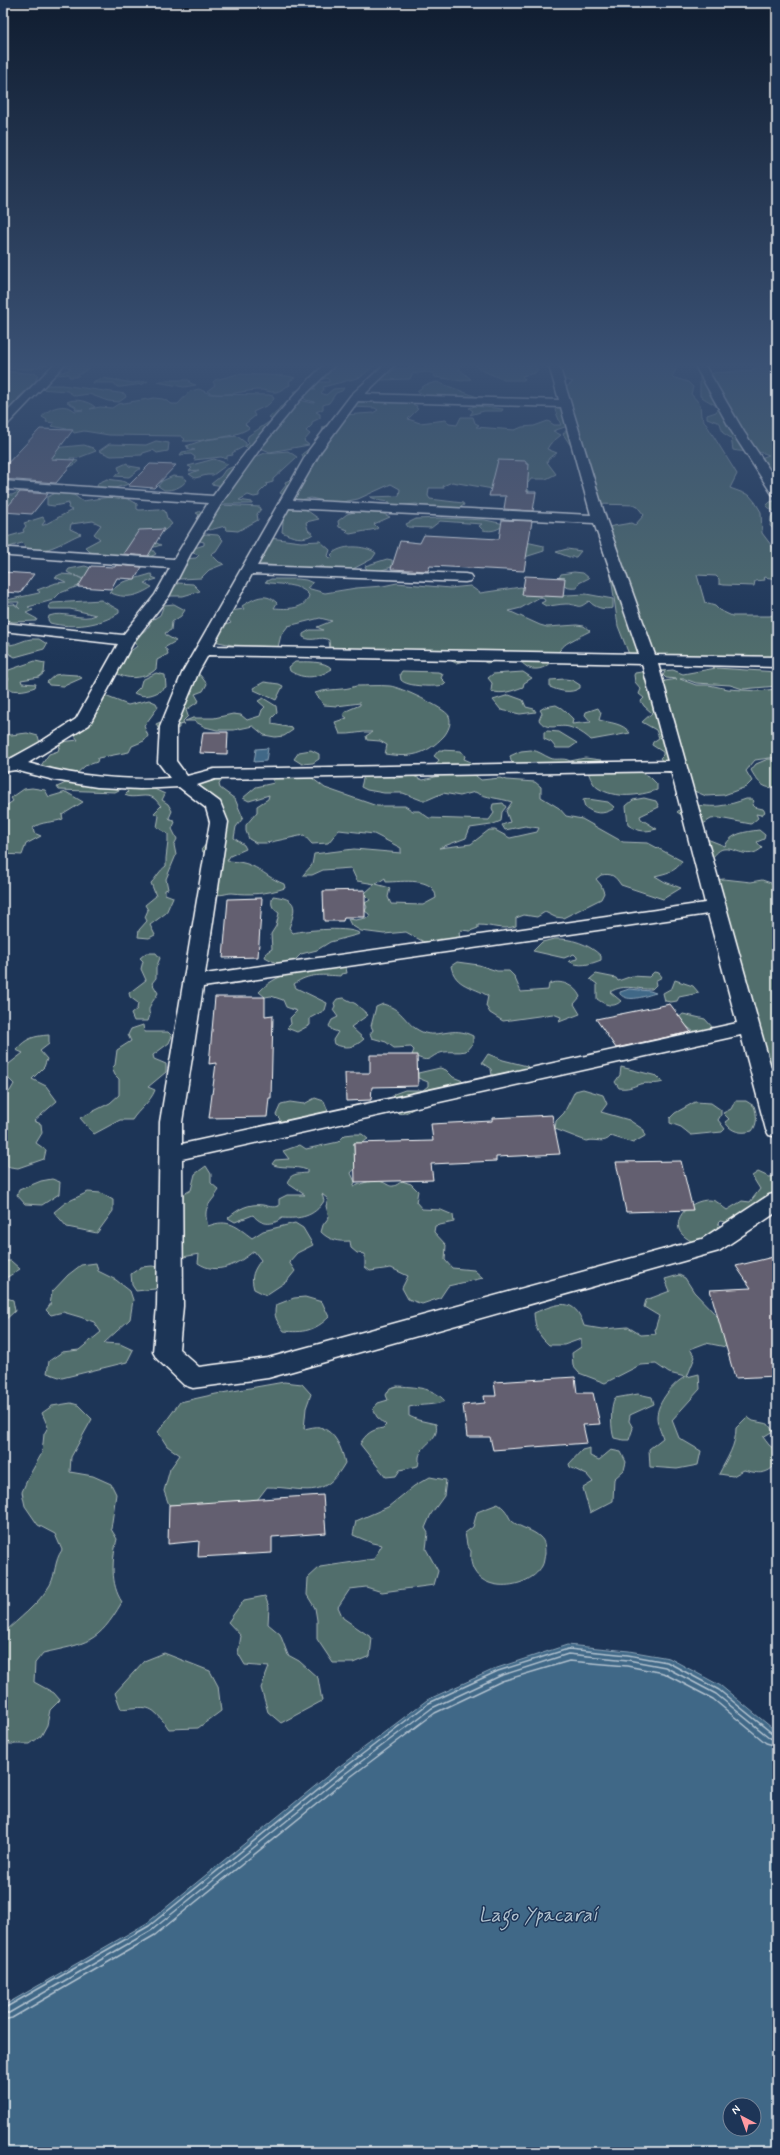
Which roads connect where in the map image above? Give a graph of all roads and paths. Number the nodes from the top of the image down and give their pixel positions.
1 (245, 463) edge
2 (308, 463) edge
3 (583, 463) edge
4 (758, 463) edge
5 (3, 485) edge
6 (777, 492) edge
7 (217, 500) junction
8 (285, 504) junction
9 (599, 519) junction
10 (10, 552) dead end
11 (179, 564) junction
12 (249, 570) junction
13 (466, 578) dead end
14 (3, 627) edge
15 (127, 640) junction
16 (202, 650) junction
17 (649, 660) junction
18 (777, 662) edge
19 (167, 762) junction
20 (678, 766) junction
21 (9, 767) edge
22 (130, 782) junction
23 (183, 782) junction
24 (716, 907) junction
25 (193, 982) junction
26 (749, 1027) junction
27 (777, 1130) edge
28 (171, 1154) junction
29 (777, 1201) edge

1 - 7 street
2 - 8 street
3 - 9 street
4 - 6 street
5 - 7 street
7 - 11 street
8 - 9 street
8 - 12 street
9 - 17 street
10 - 11 street
11 - 15 street
12 - 13 street
12 - 16 street
14 - 15 street
15 - 21 street
16 - 17 street
16 - 19 street
17 - 18 street
17 - 20 street
19 - 22 street
19 - 23 street
20 - 23 street
20 - 24 street
21 - 22 street
22 - 23 street
23 - 25 street
24 - 25 street
24 - 26 street
25 - 28 street
26 - 27 street
26 - 28 street
28 - 29 street

